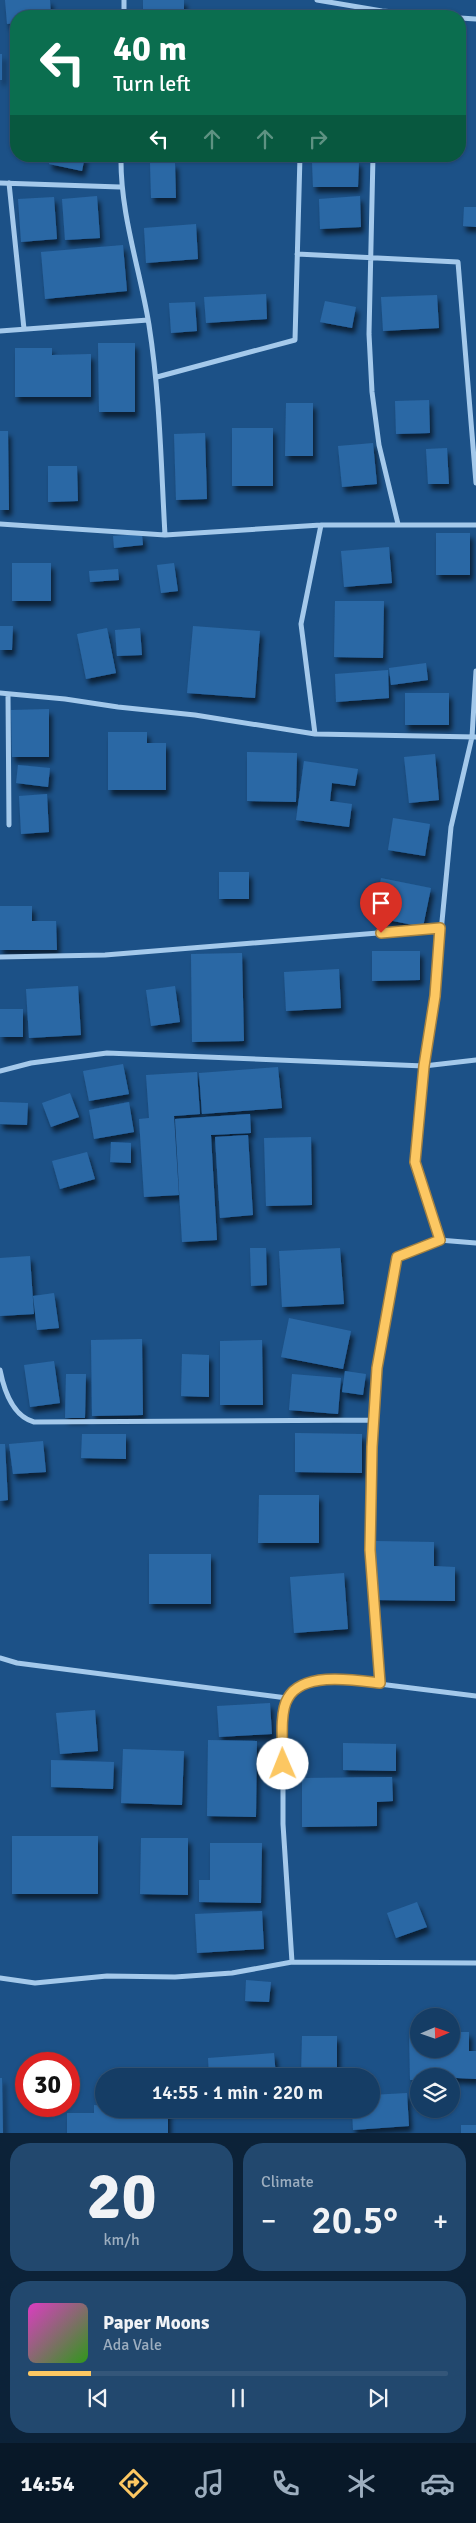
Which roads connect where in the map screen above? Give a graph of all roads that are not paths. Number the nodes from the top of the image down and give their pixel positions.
1 (317, 0) edge
2 (363, 10) edge
3 (121, 162) edge
4 (300, 162) edge
5 (373, 162) edge
6 (0, 183) edge
7 (9, 183) junction
8 (120, 186) junction
9 (297, 254) junction
10 (371, 256) junction
11 (148, 320) junction
12 (24, 330) junction
13 (0, 331) edge
14 (157, 377) junction
15 (476, 483) edge
16 (0, 524) edge
17 (398, 524) junction
18 (321, 525) junction
19 (476, 525) edge
20 (165, 535) junction
21 (476, 671) edge
22 (0, 693) edge
23 (8, 694) junction
24 (315, 734) junction
25 (474, 737) edge
26 (9, 825) dead end
27 (440, 928) junction
28 (0, 957) edge
29 (476, 1060) edge
30 (424, 1066) junction
31 (0, 1071) edge
32 (440, 1240) junction
33 (476, 1243) edge
34 (0, 1370) edge
35 (374, 1420) junction
36 (0, 1658) edge
37 (380, 1683) junction
38 (476, 1696) edge
39 (288, 1698) junction
40 (292, 1962) junction
41 (476, 1963) edge
42 (0, 1978) edge

1 - 2 street
3 - 8 street
4 - 9 street
5 - 10 street
6 - 7 street
7 - 8 street
7 - 12 street
8 - 11 street
9 - 10 street
9 - 14 street
10 - 15 street
10 - 17 street
11 - 12 street
11 - 14 street
12 - 13 street
14 - 20 street
16 - 20 street
17 - 18 street
17 - 19 street
18 - 20 street
18 - 24 street
21 - 25 street
22 - 23 street
23 - 24 street
23 - 26 street
24 - 25 street
25 - 27 street
27 - 28 street
27 - 30 street
29 - 30 street
30 - 31 street
30 - 32 street
32 - 33 street
32 - 35 street
34 - 35 street
35 - 37 street
36 - 39 street
37 - 38 street
37 - 39 street
39 - 40 street
40 - 41 street
40 - 42 street

